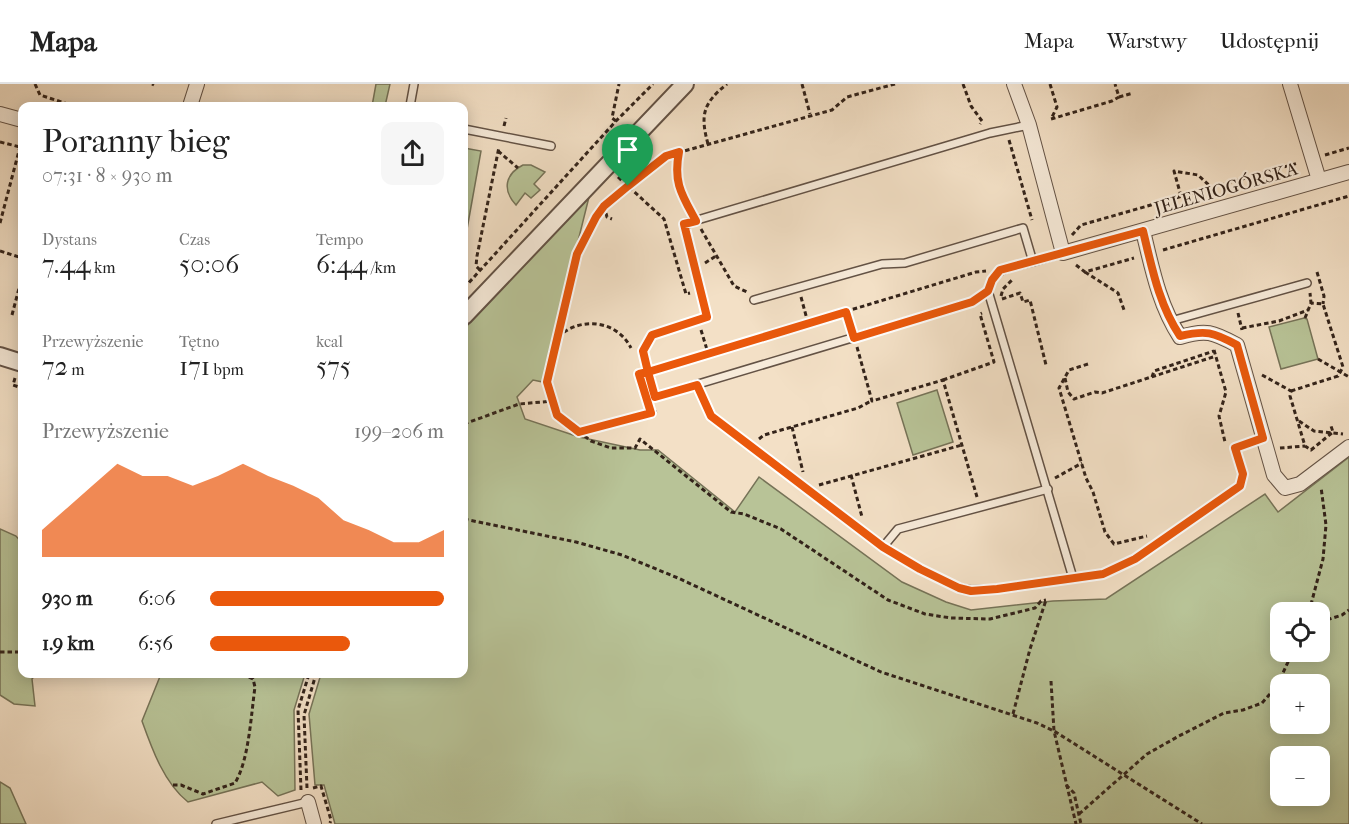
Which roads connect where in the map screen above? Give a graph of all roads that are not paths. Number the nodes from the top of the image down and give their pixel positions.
1 (197, 84) edge
2 (414, 84) edge
3 (685, 84) edge
4 (1014, 84) edge
5 (1290, 84) edge
6 (191, 102) edge
7 (411, 102) edge
8 (0, 114) edge
9 (18, 119) edge
10 (1029, 124) junction
11 (468, 130) edge
12 (551, 146) dead end
13 (1349, 172) edge
14 (1319, 180) junction
15 (1143, 231) junction
16 (1062, 246) junction
17 (1033, 262) junction
18 (1307, 283) dead end
19 (988, 291) junction
20 (754, 300) dead end
21 (468, 312) edge
22 (1170, 321) junction
23 (0, 356) edge
24 (18, 367) edge
25 (697, 385) junction
26 (1263, 438) junction
27 (1349, 447) edge
28 (1047, 486) junction
29 (883, 547) junction
30 (1073, 578) junction
31 (308, 796) joint
32 (216, 824) edge
33 (314, 824) edge

1 - 6 street
2 - 7 lane
3 - 21 street
4 - 10 street
5 - 14 street, JELENIOGÓRSKA
8 - 9 street
10 - 16 street
10 - 25 lane
11 - 12 lane
13 - 14 street, JELENIOGÓRSKA
14 - 15 street, JELENIOGÓRSKA
15 - 16 street, JELENIOGÓRSKA
15 - 22 street, JELENIOGÓRSKA
16 - 17 lane
17 - 19 lane
17 - 20 lane
18 - 22 lane
19 - 25 lane
19 - 28 lane
22 - 26 street
23 - 24 street
25 - 29 lane
26 - 27 street
26 - 30 lane
28 - 29 lane
28 - 30 lane
29 - 30 lane
31 - 32 lane
31 - 33 street

